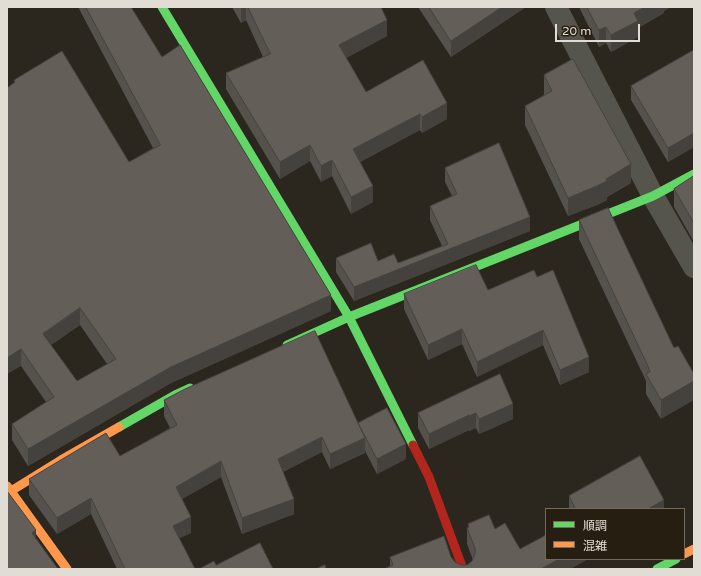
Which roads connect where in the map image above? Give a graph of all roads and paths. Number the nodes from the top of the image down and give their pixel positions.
1 (162, 7) edge
2 (556, 7) edge
3 (694, 174) edge
4 (653, 196) junction
5 (694, 267) edge
6 (349, 317) junction
7 (277, 349) edge
8 (198, 384) edge
9 (9, 489) edge
10 (694, 549) edge
11 (685, 554) edge
12 (674, 560) edge
13 (67, 569) edge
14 (463, 569) edge
15 (657, 569) edge

1 - 6 street
2 - 4 street
3 - 4 street
4 - 5 street
4 - 6 street
6 - 7 street
6 - 14 street
8 - 9 street
9 - 13 street
10 - 11 street
12 - 15 street

